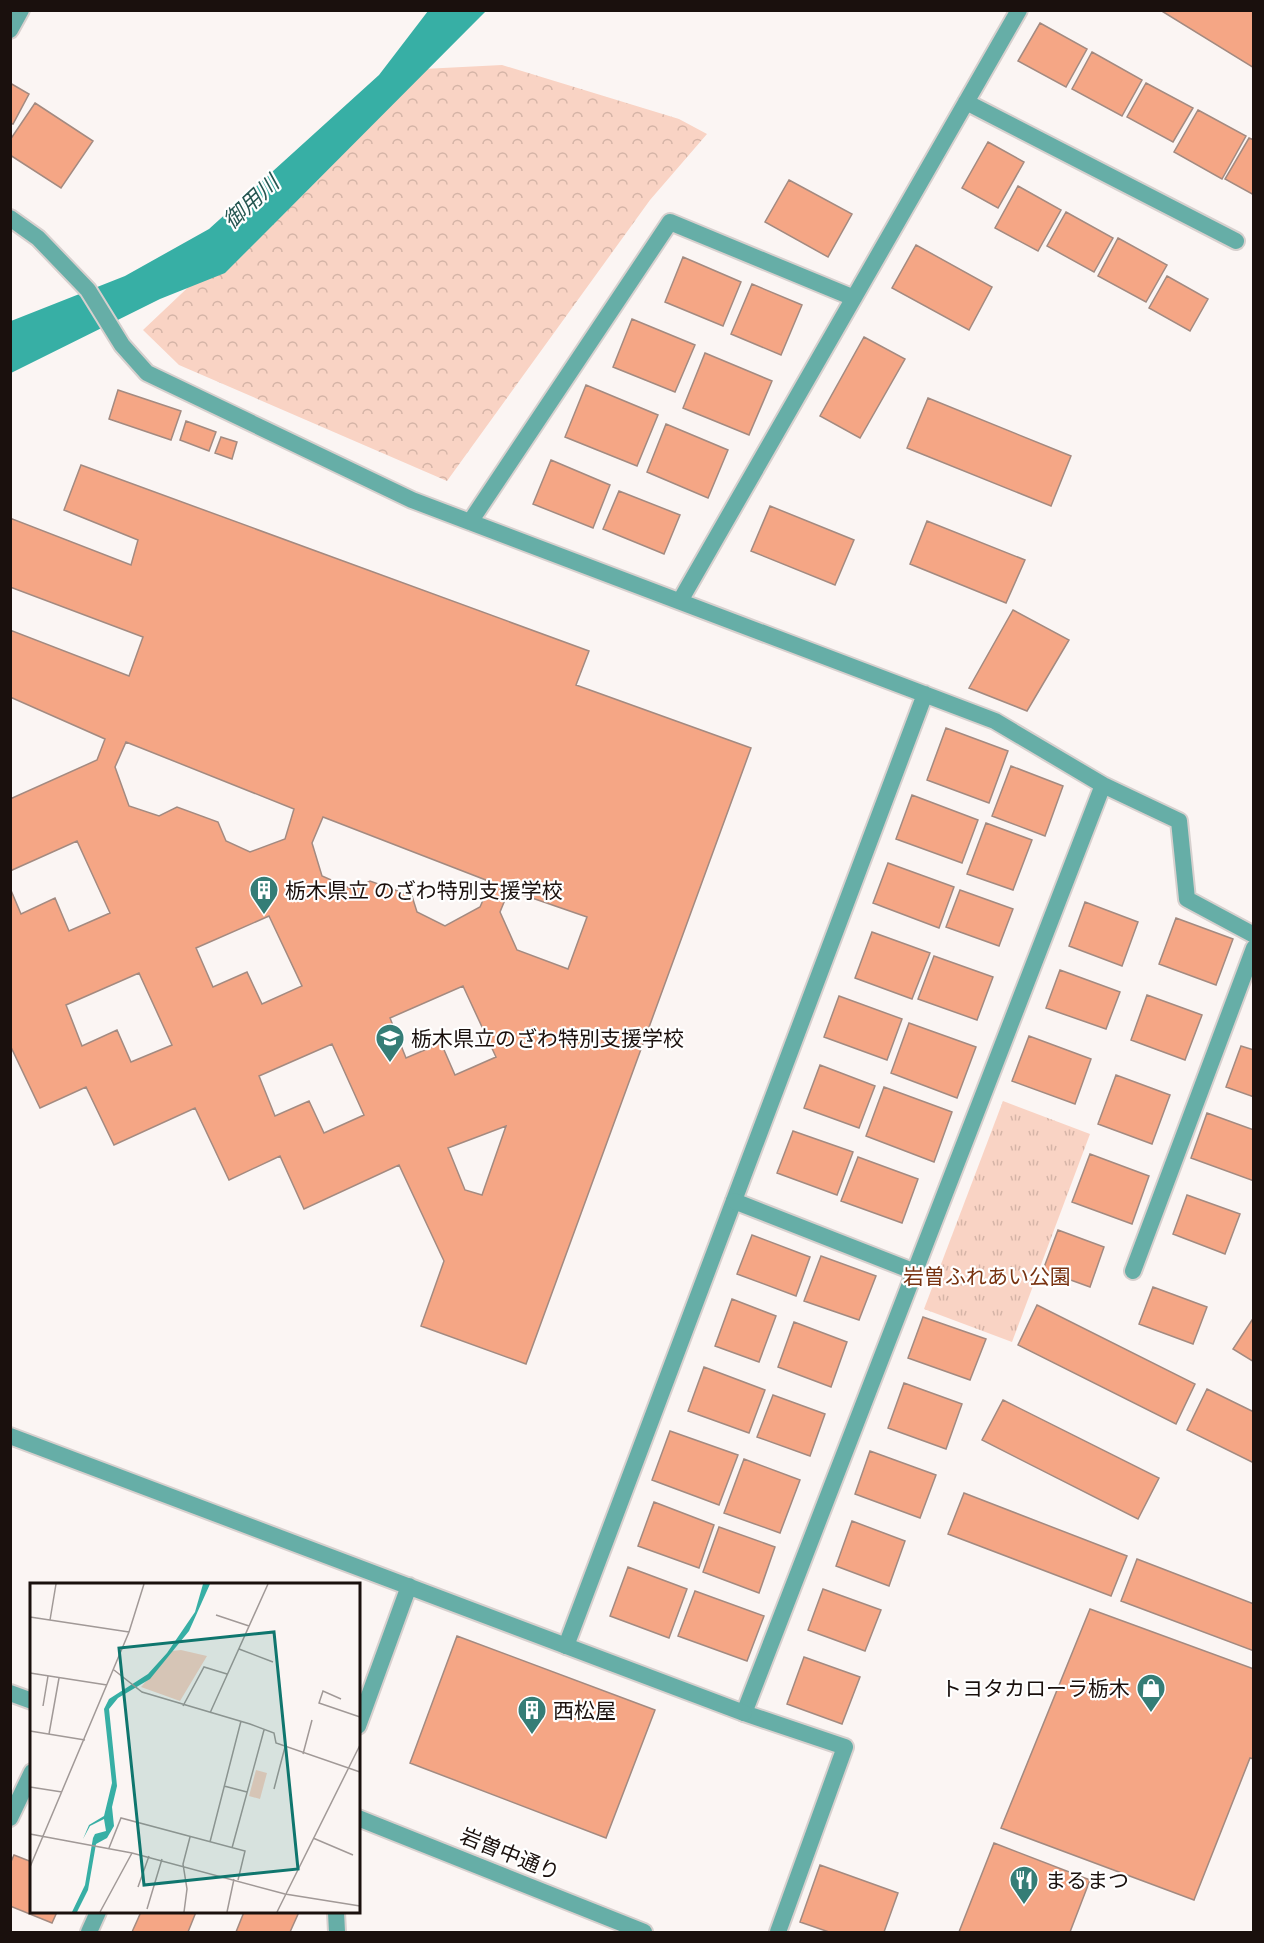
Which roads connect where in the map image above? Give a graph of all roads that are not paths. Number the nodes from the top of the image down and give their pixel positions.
1 (21, 10) edge
2 (1019, 10) edge
3 (10, 30) edge
4 (966, 102) junction
5 (10, 218) edge
6 (1236, 241) dead end
7 (854, 298) junction
8 (470, 522) junction
9 (680, 601) junction
10 (925, 694) junction
11 (1103, 785) junction
12 (1254, 935) edge
13 (1254, 948) edge
14 (734, 1201) junction
15 (1133, 1271) dead end
16 (915, 1272) junction
17 (10, 1436) edge
18 (409, 1586) junction
19 (566, 1646) junction
20 (10, 1694) edge
21 (30, 1700) edge
22 (744, 1713) junction
23 (360, 1721) edge
24 (30, 1776) edge
25 (10, 1818) edge
26 (360, 1819) edge
27 (97, 1913) edge
28 (336, 1913) edge
29 (89, 1932) edge
30 (337, 1932) edge
31 (644, 1932) edge
32 (778, 1932) edge

1 - 3 street
2 - 4 street
4 - 6 street
4 - 7 street
5 - 8 street
7 - 8 street
7 - 9 street
8 - 9 street
9 - 10 street
10 - 11 street
10 - 14 street
11 - 12 street
11 - 16 street
13 - 15 street
14 - 16 street
14 - 19 street
16 - 22 street
17 - 18 street
18 - 19 street
18 - 23 street
19 - 22 street
20 - 21 street
22 - 32 street
24 - 25 street
26 - 31 street, 岩曽中通り
27 - 29 street
28 - 30 street

